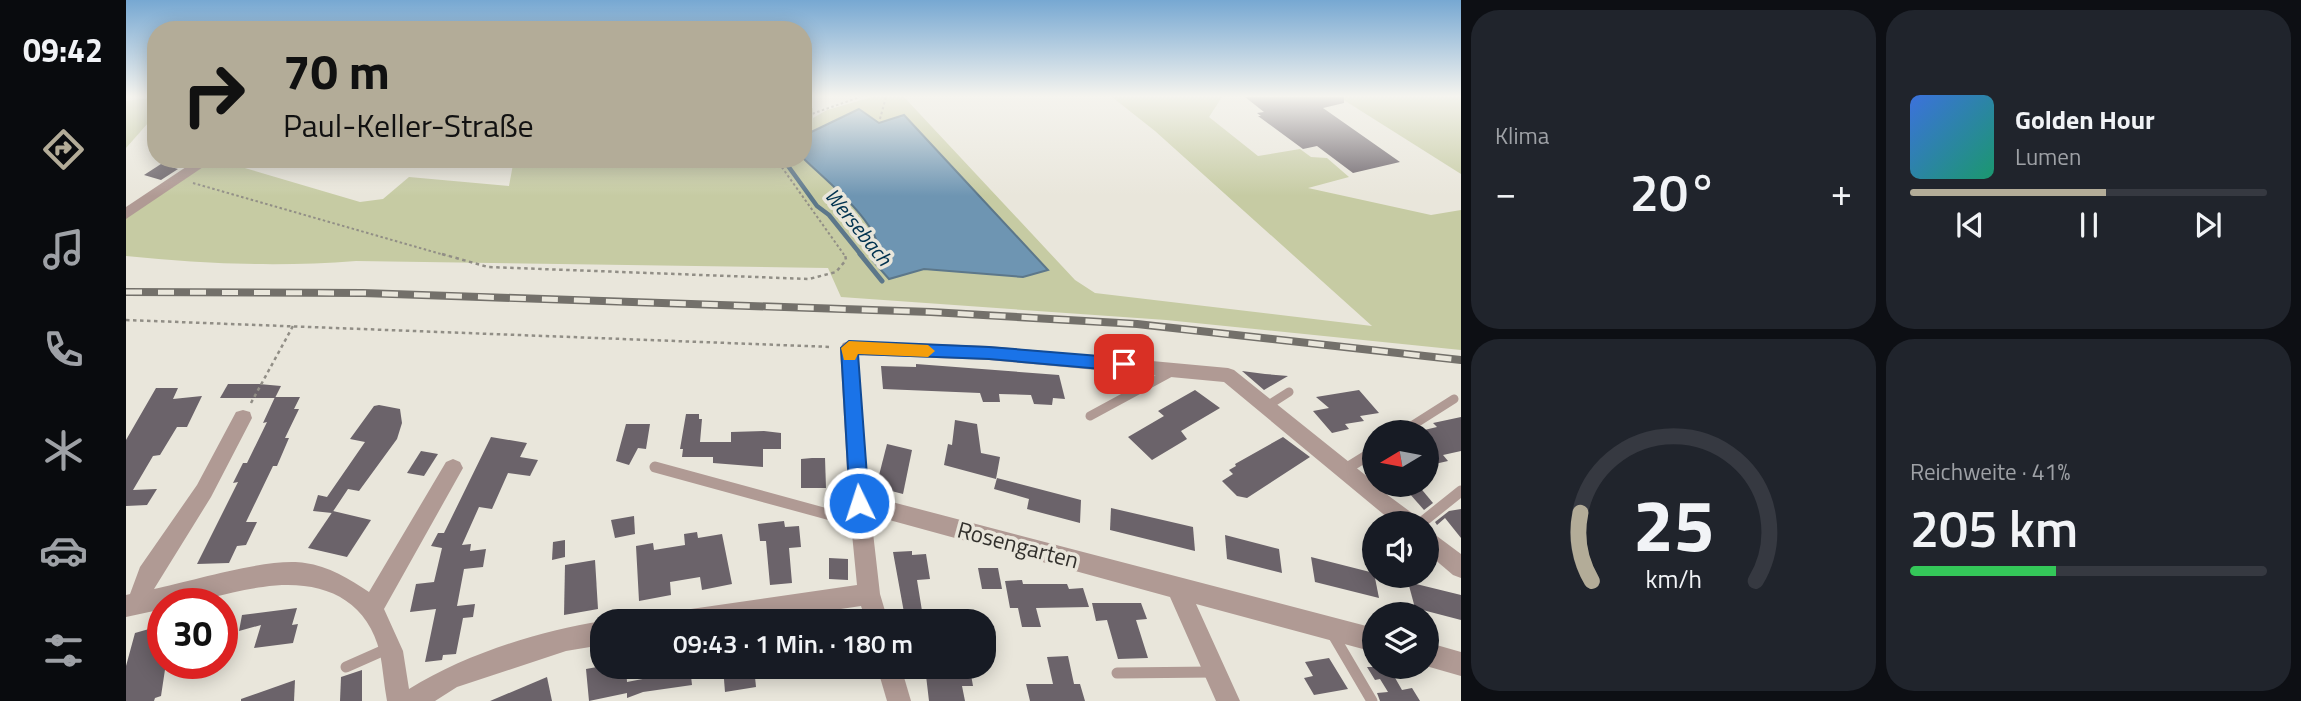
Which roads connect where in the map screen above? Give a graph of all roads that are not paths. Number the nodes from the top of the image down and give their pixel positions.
1 (196, 168) edge
2 (126, 214) edge
3 (1178, 369) junction
4 (1289, 392) dead end
5 (1454, 399) dead end
6 (1267, 406) junction
7 (1090, 416) dead end
8 (243, 418) road end
9 (1421, 420) edge
10 (1362, 459) edge
11 (655, 467) dead end
12 (453, 468) dead end
13 (1344, 470) junction
14 (1461, 491) edge
15 (1394, 511) edge
16 (1436, 511) edge
17 (861, 513) junction
18 (1439, 549) edge
19 (1461, 568) edge
20 (1177, 586) junction
21 (869, 594) junction
22 (132, 605) edge
23 (372, 608) junction
24 (766, 609) edge
25 (873, 609) edge
26 (1328, 627) junction
27 (590, 636) edge
28 (1362, 637) edge
29 (389, 647) junction
30 (1439, 658) edge
31 (1461, 664) edge
32 (345, 667) dead end
33 (1215, 672) junction
34 (1117, 673) dead end
35 (893, 679) edge
36 (399, 701) edge
37 (412, 701) edge
38 (899, 701) edge
39 (1228, 701) edge
40 (1372, 701) edge

1 - 2 street
3 - 6 street
3 - 7 lane
3 - 17 street
4 - 6 lane
5 - 9 lane
6 - 13 street
8 - 22 street
10 - 13 lane
11 - 17 lane, Rosengarten
12 - 23 street
13 - 15 street
14 - 16 lane
17 - 20 street, Rosengarten
17 - 21 street
18 - 19 street
20 - 26 street, Rosengarten
20 - 33 street
21 - 24 street
21 - 25 street
22 - 23 street
23 - 29 street
26 - 28 street, Rosengarten
26 - 40 lane
27 - 37 street
29 - 32 lane
29 - 36 street
30 - 31 street
33 - 34 lane
33 - 39 street
35 - 38 street

